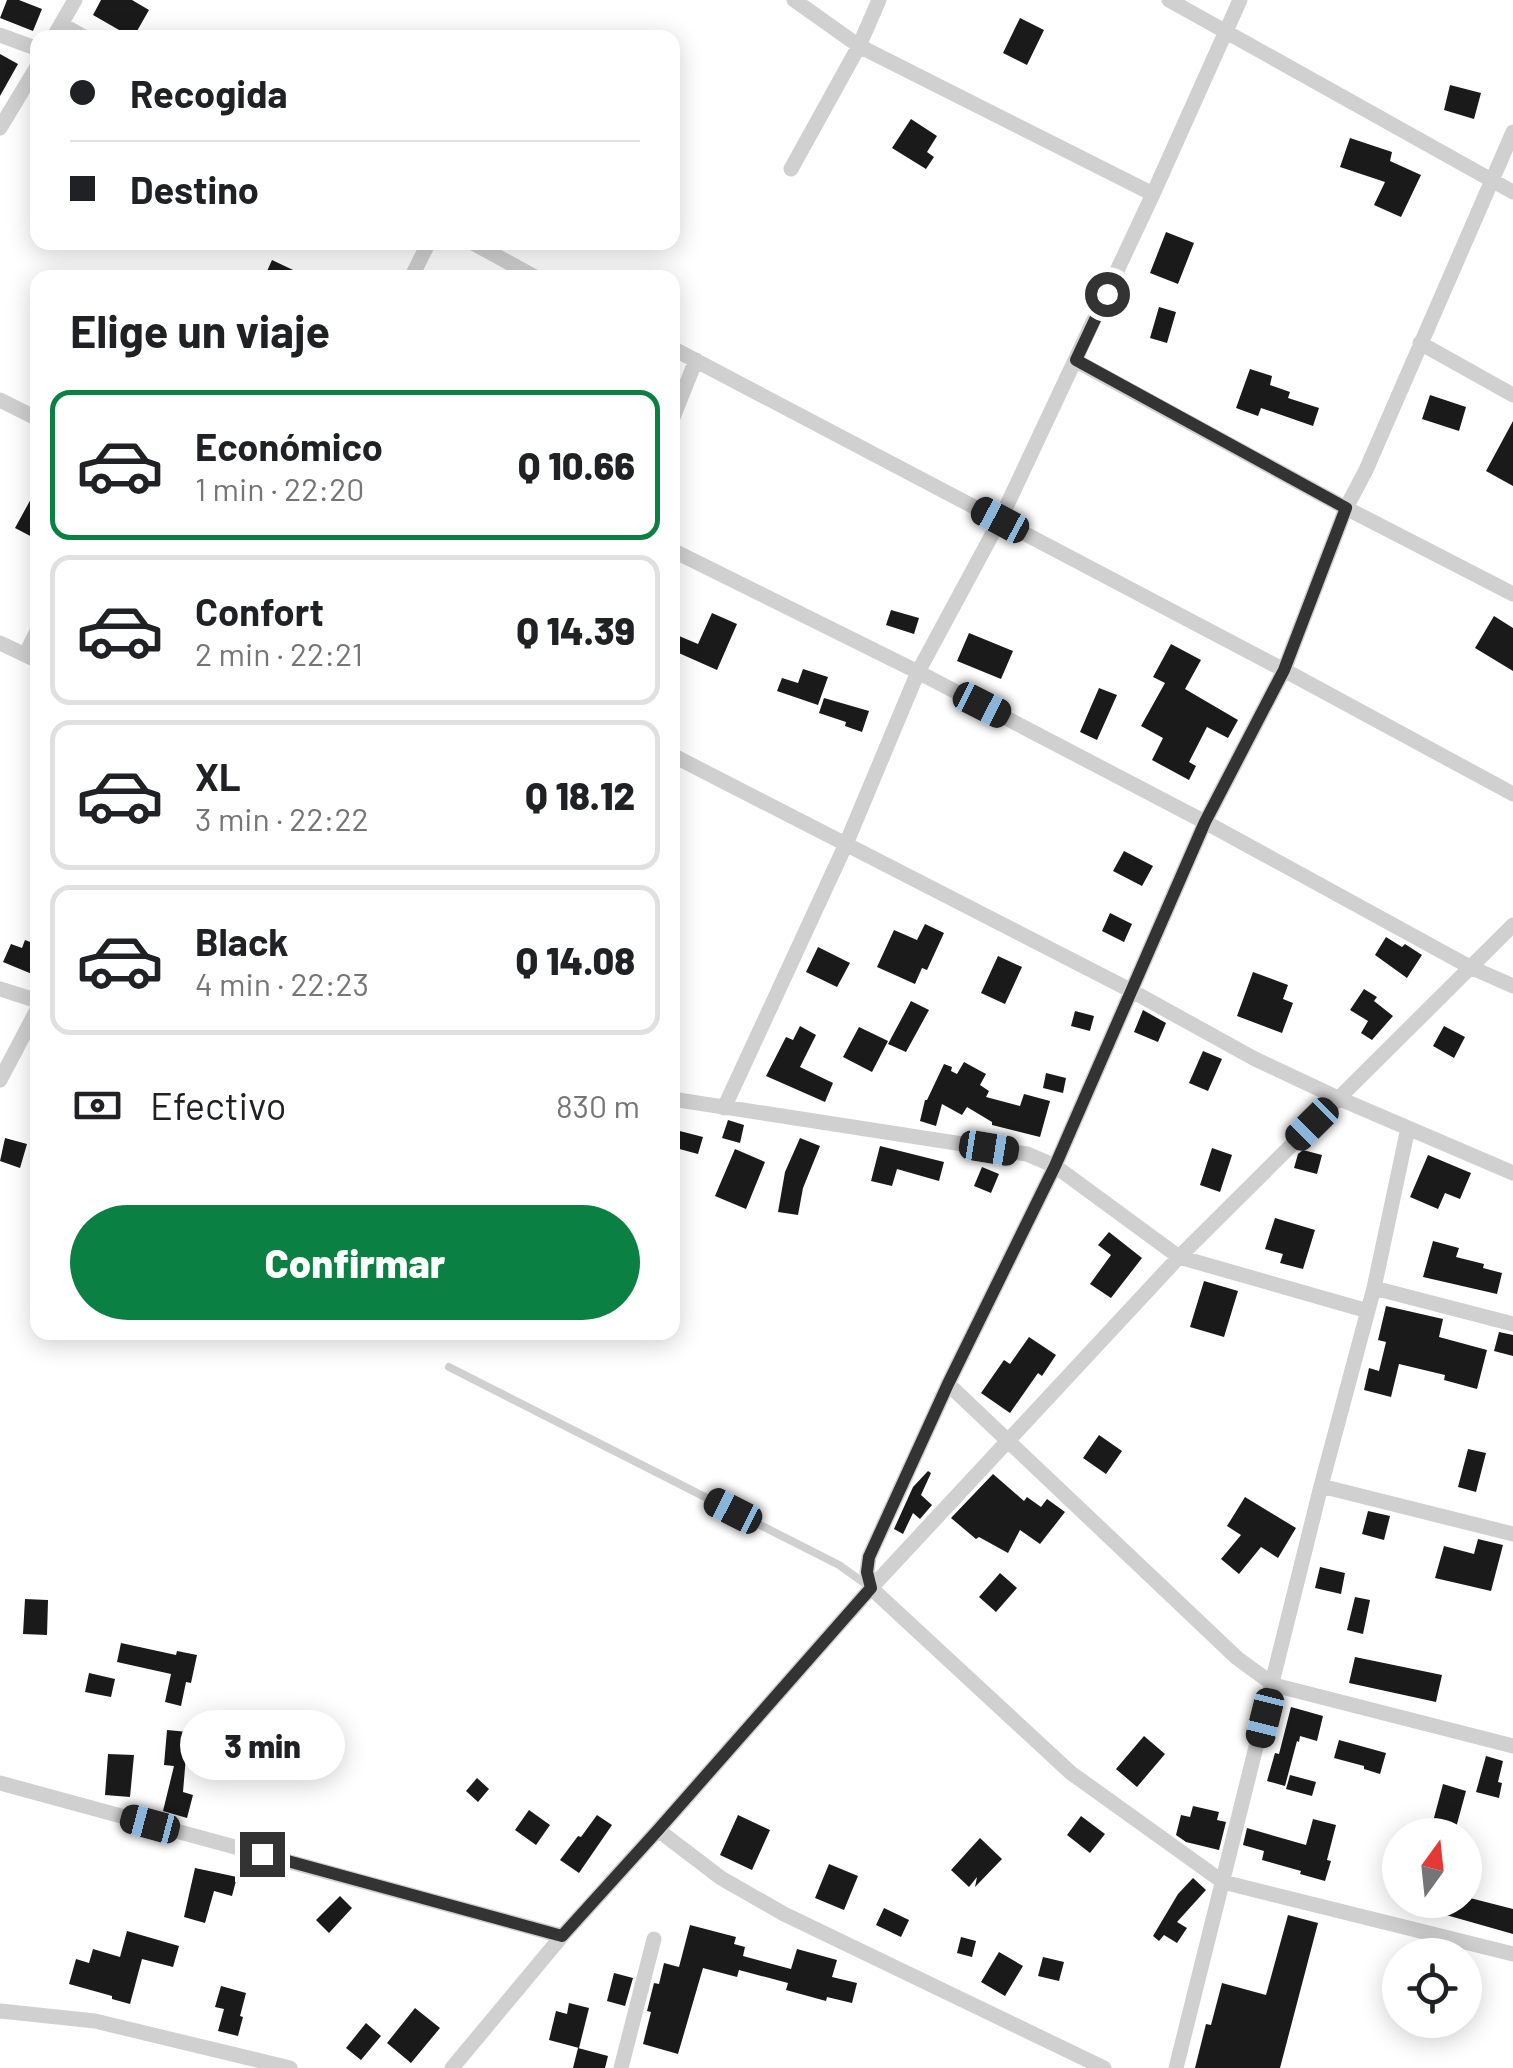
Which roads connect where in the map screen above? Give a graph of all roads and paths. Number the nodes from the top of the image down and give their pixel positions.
1 (75, 0) edge
2 (794, 0) edge
3 (879, 0) edge
4 (1169, 0) edge
5 (1240, 0) edge
6 (58, 30) edge
7 (1226, 30) junction
8 (0, 35) edge
9 (859, 46) junction
10 (30, 47) edge
11 (30, 78) edge
12 (0, 128) edge
13 (1513, 132) edge
14 (791, 169) dead end
15 (1491, 180) junction
16 (1513, 192) edge
17 (1153, 194) junction
18 (486, 250) edge
19 (523, 270) edge
20 (1420, 342) junction
21 (680, 352) edge
22 (696, 360) junction
23 (1076, 360) junction
24 (1513, 395) edge
25 (0, 400) edge
26 (680, 400) edge
27 (30, 415) edge
28 (1346, 508) junction
29 (1000, 520) junction
30 (680, 554) edge
31 (1513, 594) edge
32 (0, 642) edge
33 (30, 657) edge
34 (1284, 670) junction
35 (918, 672) junction
36 (680, 759) edge
37 (1513, 794) edge
38 (1205, 822) junction
39 (846, 844) junction
40 (1513, 925) edge
41 (1470, 968) junction
42 (1513, 986) edge
43 (0, 989) edge
44 (1130, 990) junction
45 (30, 1002) edge
46 (30, 1021) edge
47 (0, 1080) edge
48 (1338, 1098) junction
49 (680, 1100) edge
50 (724, 1108) junction
51 (1408, 1128) junction
52 (1055, 1166) junction
53 (1513, 1173) edge
54 (1180, 1257) junction
55 (1374, 1288) junction
56 (1368, 1311) junction
57 (1513, 1324) edge
58 (449, 1367) dead end
59 (948, 1384) junction
60 (1008, 1440) junction
61 (1322, 1486) junction
62 (1513, 1534) edge
63 (871, 1588) junction
64 (1274, 1685) junction
65 (1513, 1746) edge
66 (0, 1783) edge
67 (658, 1830) junction
68 (1223, 1882) junction
69 (562, 1936) junction
70 (654, 1939) dead end
71 (1513, 1954) edge
72 (0, 2012) edge
73 (290, 2068) edge
74 (452, 2068) edge
75 (620, 2068) edge
76 (1104, 2068) edge
77 (1176, 2068) edge

1 - 6 street
2 - 9 street
3 - 9 street
4 - 7 street
5 - 7 street
7 - 15 street
7 - 17 street
8 - 10 street
9 - 14 street
9 - 17 street
11 - 12 street
13 - 15 street
15 - 16 street
15 - 20 street
17 - 23 street
18 - 19 street
20 - 24 street
20 - 28 street
21 - 22 street
22 - 26 street
22 - 29 street
23 - 28 street
23 - 29 street
25 - 27 street
28 - 31 street
28 - 34 street
29 - 34 street
29 - 35 street
30 - 35 street
32 - 33 street
34 - 37 street
34 - 38 street
35 - 38 street
35 - 39 street
36 - 39 street
38 - 41 street
38 - 44 street
39 - 44 street
39 - 50 street
40 - 41 street
41 - 42 street
41 - 48 street
43 - 45 street
44 - 48 street
44 - 52 street
46 - 47 street
48 - 51 street
48 - 54 street
49 - 50 street
50 - 52 street
51 - 53 street
51 - 55 street
52 - 54 street
52 - 59 street
54 - 56 street
54 - 60 street
55 - 56 street
55 - 57 street
56 - 61 street
58 - 63 lane
59 - 60 street
59 - 63 street
60 - 63 street
60 - 64 street
61 - 62 street
61 - 64 street
63 - 67 street
63 - 68 street
64 - 65 street
64 - 68 street
66 - 69 street
67 - 69 street
67 - 76 street
68 - 71 street
68 - 77 street
69 - 74 street
70 - 75 street
72 - 73 street

